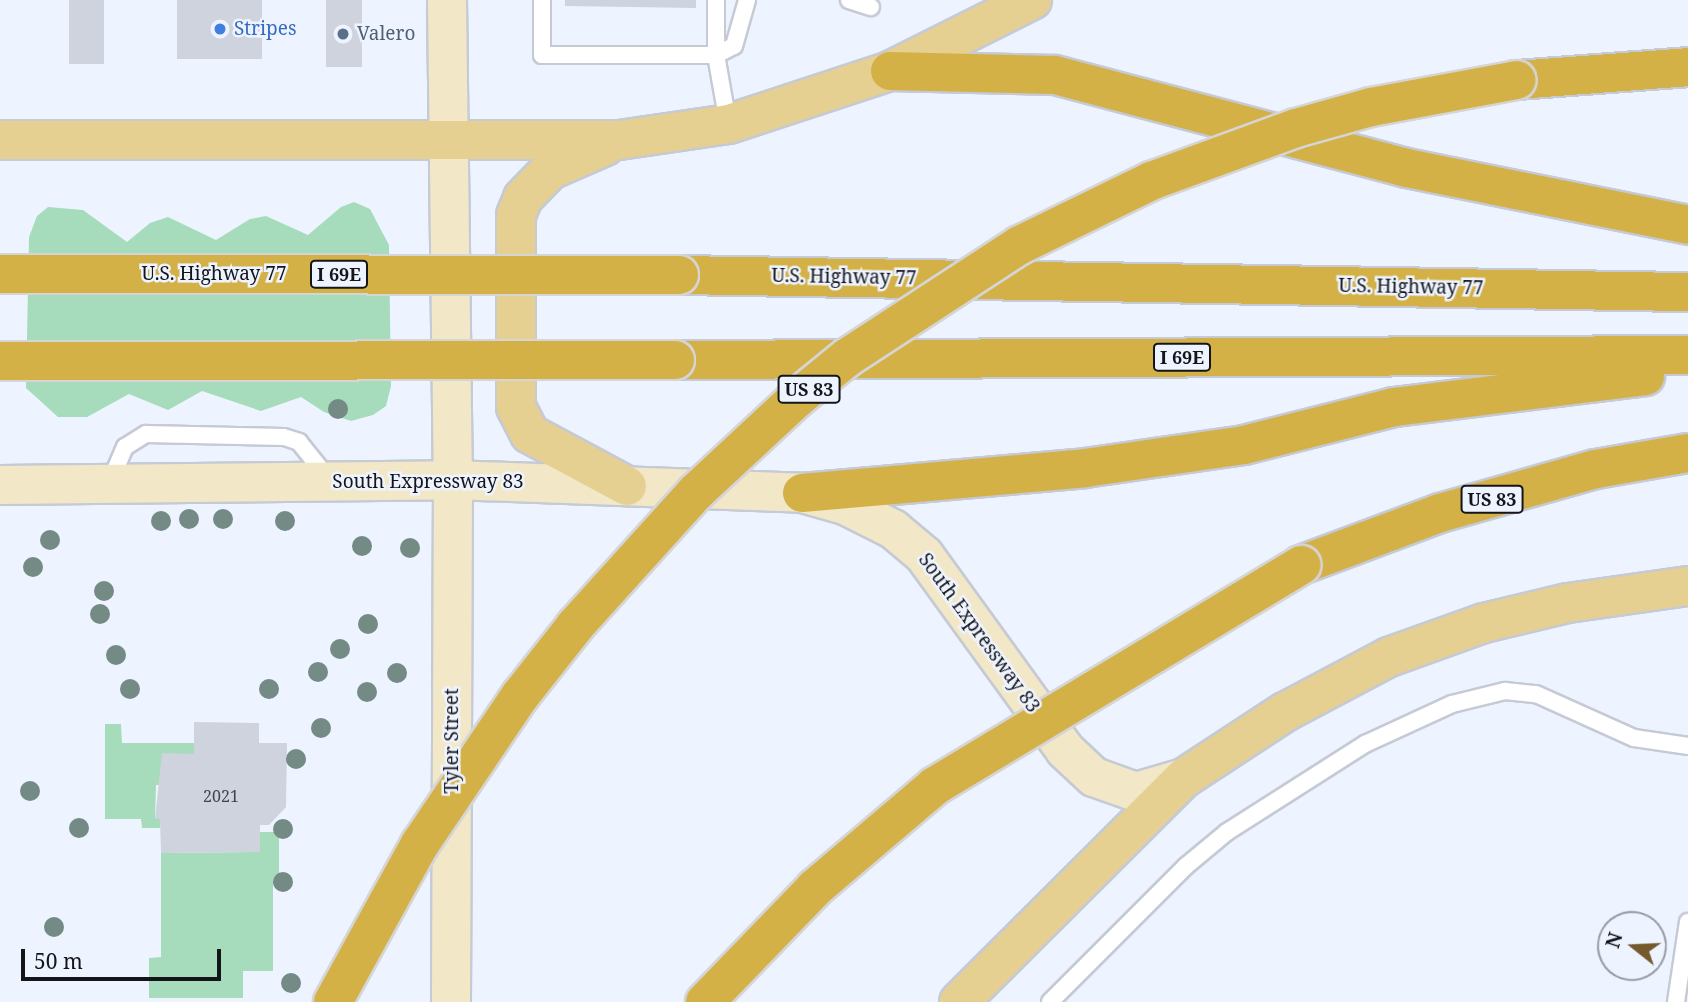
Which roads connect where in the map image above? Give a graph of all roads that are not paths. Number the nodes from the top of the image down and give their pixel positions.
1 (447, 0) edge
2 (542, 0) edge
3 (716, 0) edge
4 (747, 0) edge
5 (849, 0) edge
6 (1032, 0) edge
7 (871, 7) dead end
8 (716, 55) junction
9 (1688, 67) edge
10 (890, 71) junction
11 (729, 124) junction
12 (0, 140) edge
13 (448, 140) junction
14 (620, 140) junction
15 (1688, 225) edge
16 (0, 274) edge
17 (1688, 292) edge
18 (1688, 355) edge
19 (0, 361) edge
20 (1688, 370) edge
21 (1688, 453) edge
22 (453, 480) junction
23 (331, 481) junction
24 (109, 484) junction
25 (0, 485) edge
26 (627, 486) junction
27 (802, 493) junction
28 (1686, 588) edge
29 (1688, 746) edge
30 (1184, 778) junction
31 (1688, 922) edge
32 (333, 1002) edge
33 (452, 1002) edge
34 (705, 1002) edge
35 (959, 1002) edge
36 (1050, 1002) edge
37 (1676, 1002) edge

1 - 13 main road, Tyler Street
2 - 8 lane
3 - 8 lane
4 - 8 lane
5 - 7 lane
6 - 10 main road
8 - 11 lane
9 - 32 highway, US 83, bridge
10 - 11 main road
10 - 15 highway
11 - 14 main road
12 - 13 main road
13 - 14 main road
13 - 22 main road, Tyler Street
14 - 26 main road
16 - 17 highway, U.S. Highway 77 / I 69E, bridge
18 - 19 highway, I 69E, bridge
20 - 27 highway
21 - 34 highway, US 83, bridge
22 - 23 main road, South Expressway 83
22 - 26 main road, South Expressway 83
22 - 33 main road, Tyler Street
23 - 24 main road, South Expressway 83
23 - 24 lane
24 - 25 main road, South Expressway 83
26 - 27 main road, South Expressway 83
27 - 30 main road, South Expressway 83
28 - 30 main road, South Expressway 83
29 - 36 lane
30 - 35 main road
31 - 37 lane

